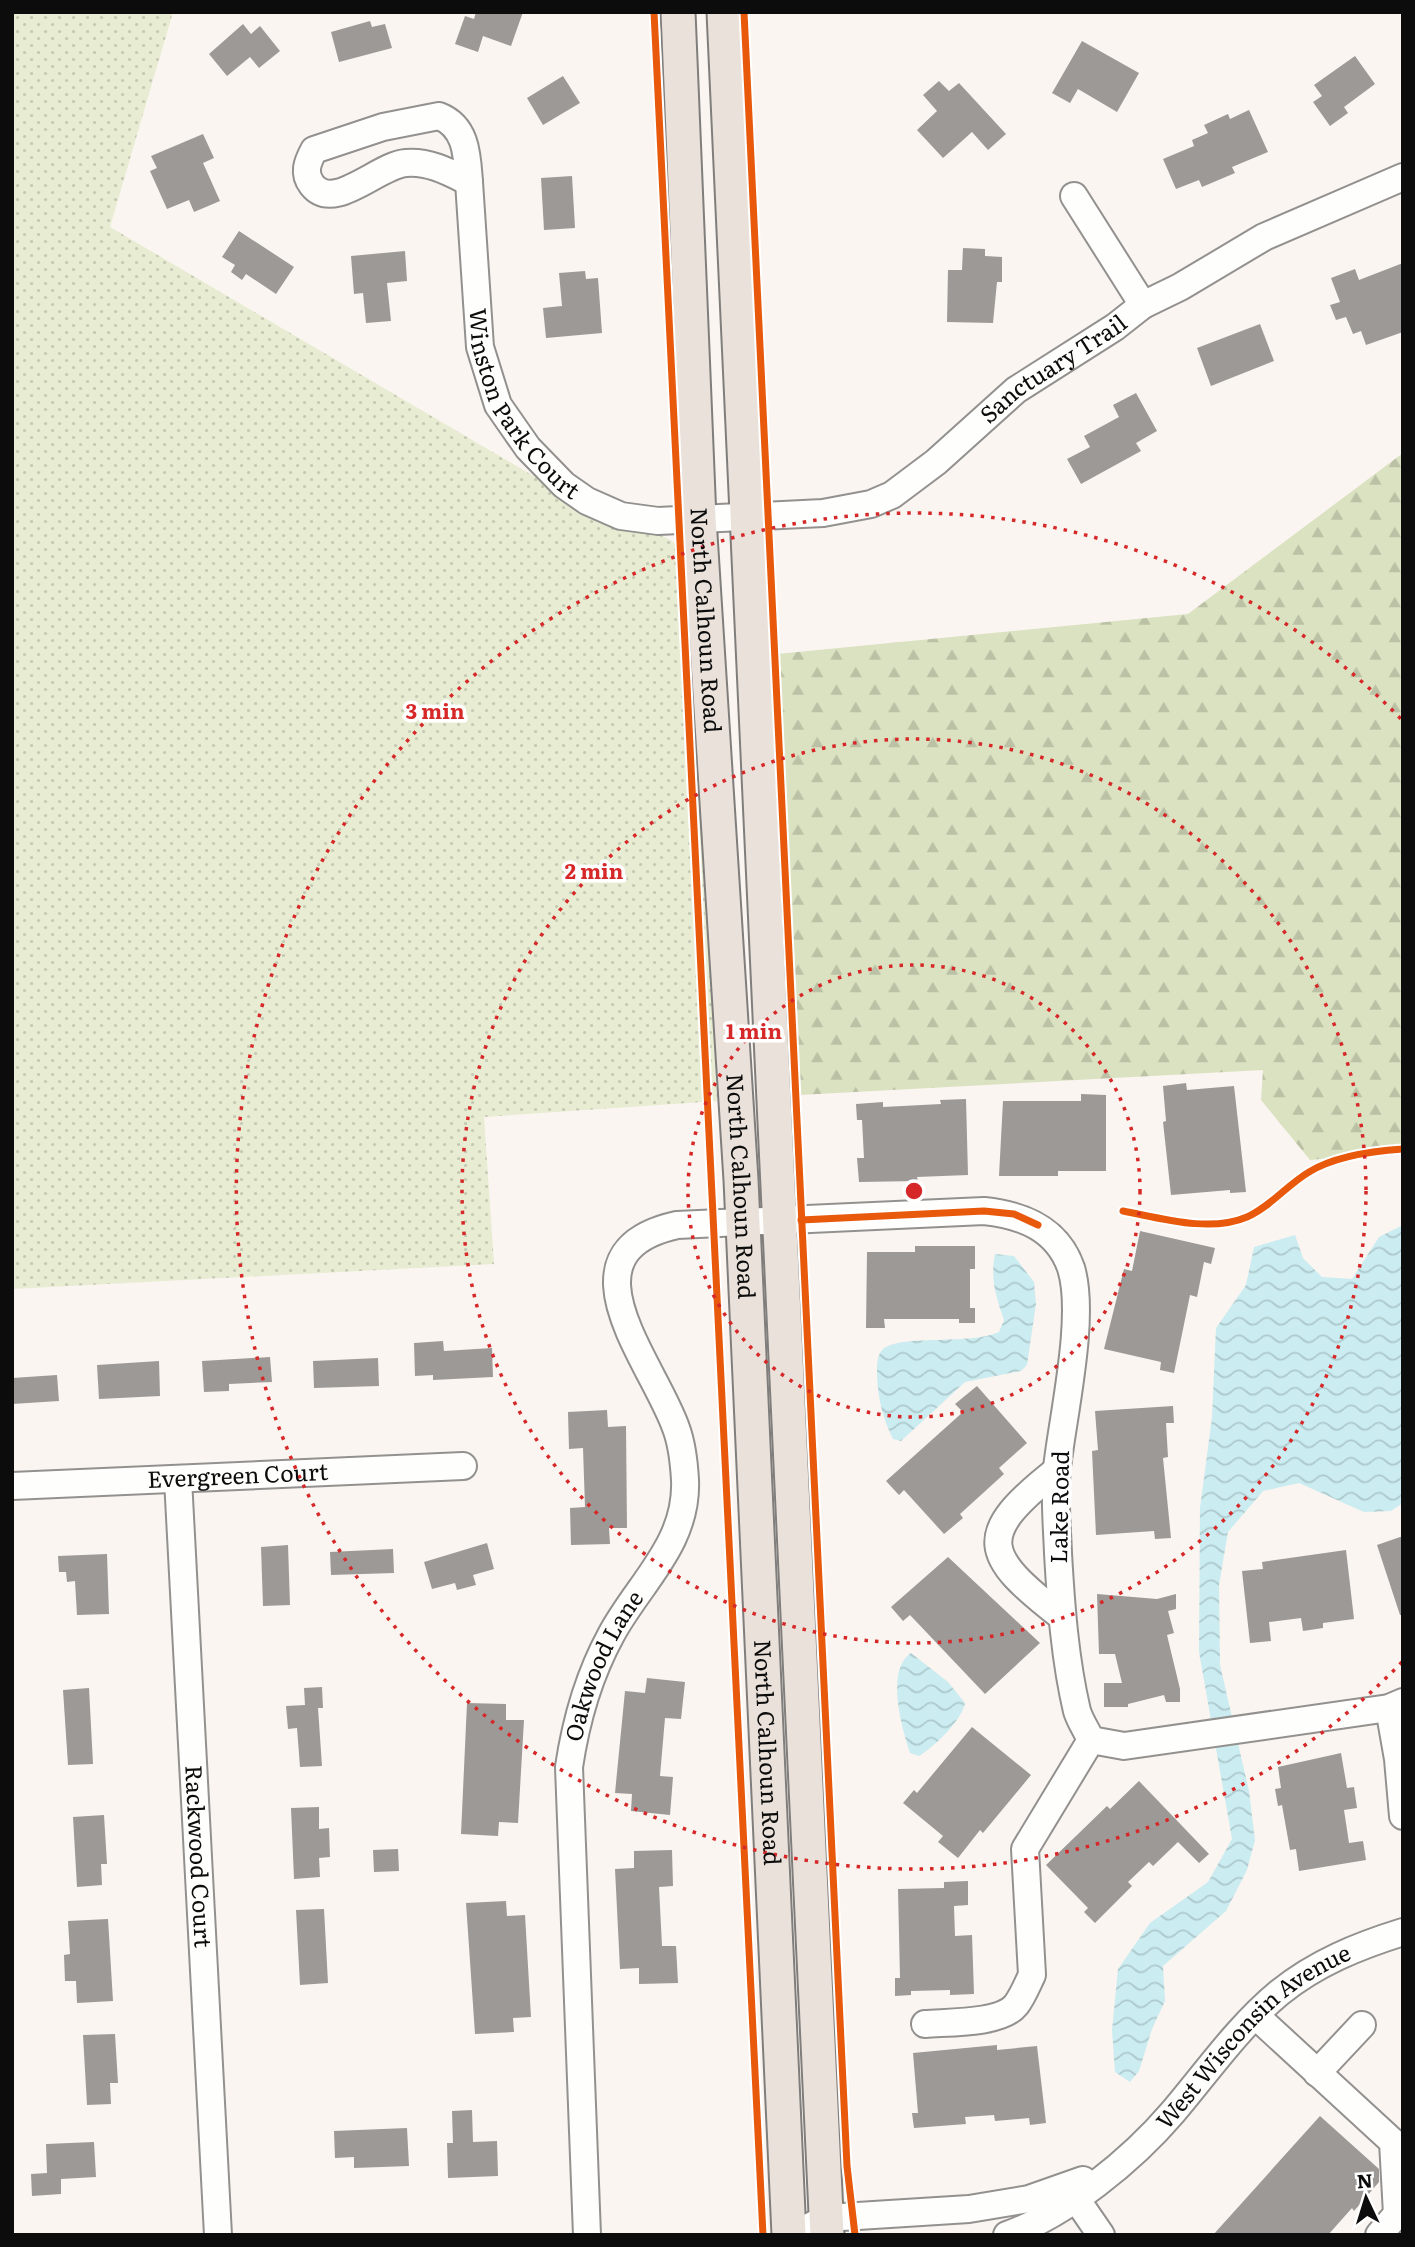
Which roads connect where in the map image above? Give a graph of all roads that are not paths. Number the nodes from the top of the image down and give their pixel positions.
1 (678, 12) edge
2 (724, 12) edge
3 (1403, 177) edge
4 (469, 182) junction
5 (1074, 196) dead end
6 (1143, 305) junction
7 (750, 518) junction
8 (699, 519) junction
9 (780, 1222) junction
10 (742, 1223) junction
11 (463, 1466) dead end
12 (1057, 1470) junction
13 (178, 1479) junction
14 (12, 1486) edge
15 (1062, 1617) junction
16 (798, 1635) junction
17 (759, 1638) junction
18 (1396, 1705) edge
19 (1091, 1740) junction
20 (1403, 1816) edge
21 (1403, 1932) edge
22 (1256, 2016) junction
23 (925, 2024) dead end
24 (1362, 2025) dead end
25 (1317, 2073) junction
26 (1071, 2192) junction
27 (826, 2226) edge
28 (218, 2235) edge
29 (587, 2235) edge
30 (789, 2235) edge
31 (794, 2235) edge
32 (1007, 2235) edge
33 (1101, 2235) edge
34 (1378, 2235) edge

1 - 8 main road, North Calhoun Road
2 - 7 main road, North Calhoun Road
3 - 6 street, Sanctuary Trail
4 - 4 street, Winston Park Court
4 - 8 street, Winston Park Court
5 - 6 street
6 - 7 street, Sanctuary Trail
7 - 8 street, Sanctuary Trail
7 - 9 main road, North Calhoun Road
8 - 10 main road, North Calhoun Road
9 - 10 street, Lake Road
9 - 12 street, Lake Road
9 - 16 main road, North Calhoun Road
10 - 17 main road, North Calhoun Road
10 - 29 street, Oakwood Lane
11 - 13 street, Evergreen Court
12 - 15 street, Lake Road
12 - 15 street
13 - 14 street, Evergreen Court
13 - 28 street, Rackwood Court
15 - 19 street, Lake Road
16 - 17 main road
16 - 27 main road, North Calhoun Road
17 - 30 main road, North Calhoun Road
18 - 19 street
18 - 20 street
19 - 23 street
21 - 22 street, West Wisconsin Avenue
22 - 25 street
22 - 26 street, West Wisconsin Avenue
24 - 25 street
25 - 34 street
26 - 27 street, West Wisconsin Avenue
26 - 32 street, West Wisconsin Avenue
26 - 33 street
27 - 31 street, West Wisconsin Avenue

